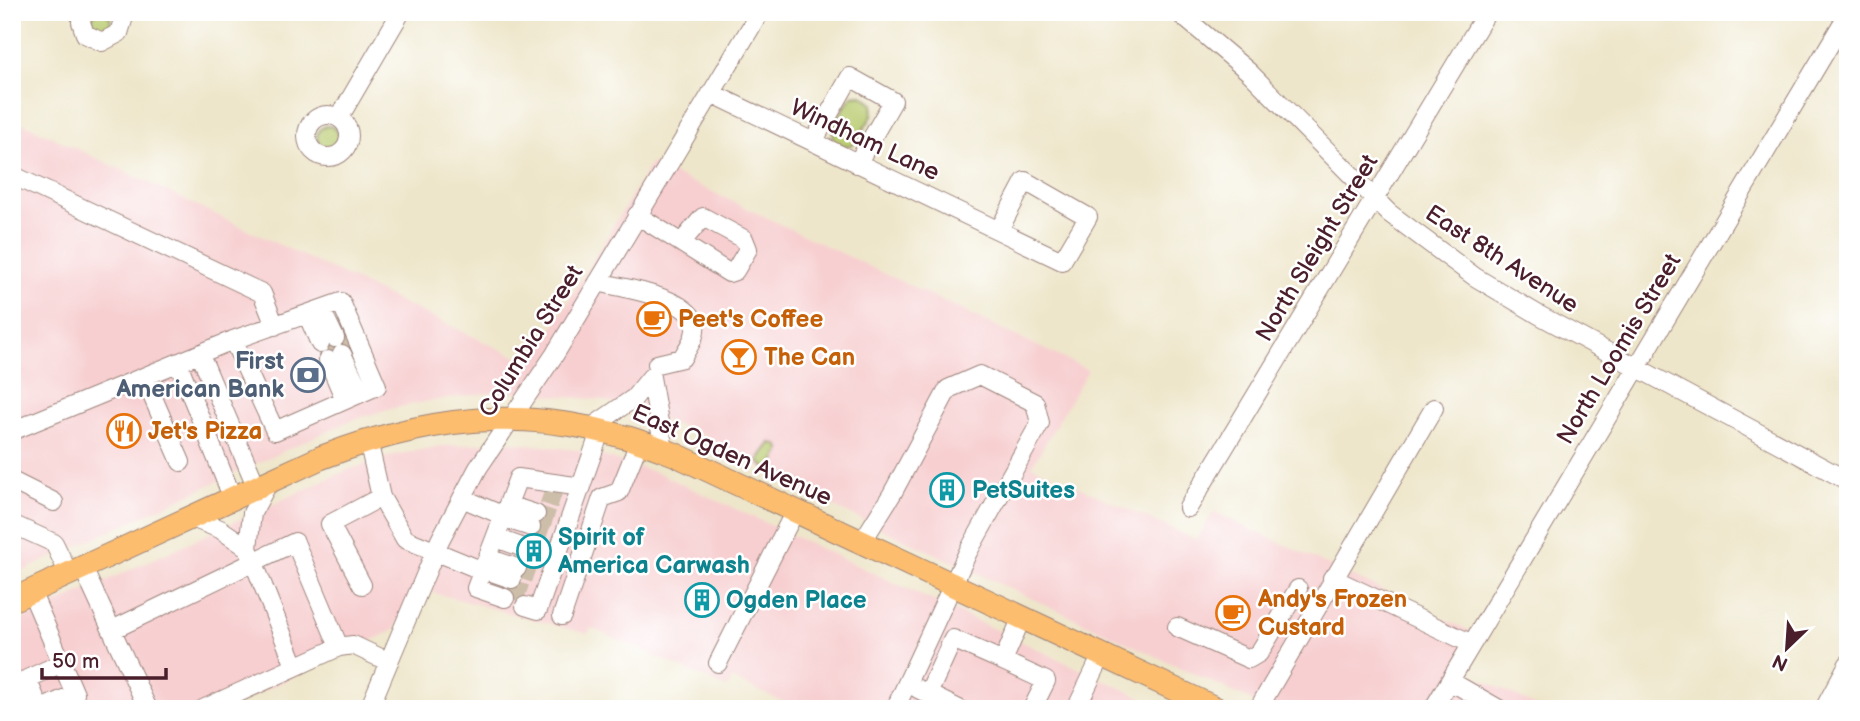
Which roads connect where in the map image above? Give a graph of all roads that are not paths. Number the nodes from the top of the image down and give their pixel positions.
1 (83, 12) edge
2 (120, 12) edge
3 (401, 12) edge
4 (760, 12) edge
5 (1178, 12) edge
6 (1487, 12) edge
7 (1848, 14) edge
8 (711, 93) junction
9 (339, 118) dead end
10 (813, 142) junction
11 (857, 164) junction
12 (12, 175) edge
13 (1375, 199) junction
14 (637, 215) junction
15 (999, 230) junction
16 (681, 243) dead end
17 (598, 282) junction
18 (317, 310) junction
19 (275, 326) junction
20 (233, 340) junction
21 (335, 347) junction
22 (200, 354) junction
23 (178, 363) junction
24 (657, 364) dead end
25 (1636, 367) junction
26 (144, 377) junction
27 (357, 395) junction
28 (1434, 408) dead end
29 (513, 419) junction
30 (596, 428) junction
31 (12, 431) edge
32 (368, 440) junction
33 (640, 440) junction
34 (664, 450) junction
35 (181, 462) dead end
36 (12, 481) edge
37 (1848, 481) edge
38 (263, 485) junction
39 (582, 487) junction
40 (381, 497) junction
41 (462, 498) junction
42 (233, 499) junction
43 (54, 502) dead end
44 (1188, 508) dead end
45 (795, 511) junction
46 (192, 518) junction
47 (12, 524) edge
48 (497, 534) junction
49 (862, 542) junction
50 (524, 547) junction
51 (435, 551) junction
52 (551, 554) dead end
53 (251, 555) junction
54 (76, 571) junction
55 (1332, 578) junction
56 (952, 584) junction
57 (362, 585) dead end
58 (1298, 589) dead end
59 (21, 596) edge
60 (562, 616) dead end
61 (1022, 617) junction
62 (1177, 627) dead end
63 (112, 630) junction
64 (1472, 644) junction
65 (339, 647) junction
66 (1102, 655) junction
67 (1003, 660) junction
68 (389, 662) junction
69 (62, 663) junction
70 (718, 663) dead end
71 (1848, 664) edge
72 (295, 667) junction
73 (1450, 681) junction
74 (906, 683) junction
75 (12, 686) edge
76 (928, 694) junction
77 (23, 709) edge
78 (40, 709) edge
79 (148, 709) edge
80 (203, 709) edge
81 (369, 709) edge
82 (895, 709) edge
83 (959, 709) edge
84 (1032, 709) edge
85 (1076, 709) edge
86 (1217, 709) edge
87 (1258, 709) edge
88 (1433, 709) edge
89 (1499, 709) edge
90 (1825, 709) edge

1 - 2 street
3 - 9 street
4 - 8 street, Columbia Street
5 - 13 street, East 8th Avenue
6 - 13 street, North Sleight Street
7 - 25 street, North Loomis Street
8 - 10 street, Windham Lane
8 - 14 street, Columbia Street
10 - 11 street, Windham Lane
10 - 11 street
11 - 15 street, Windham Lane
12 - 19 street
13 - 25 street, East 8th Avenue
13 - 44 street, North Sleight Street
14 - 16 street
14 - 17 street, Columbia Street
15 - 15 street, Windham Lane
17 - 24 street
17 - 29 street, Columbia Street
18 - 19 street
18 - 21 street
18 - 27 street
19 - 20 street
20 - 22 street
20 - 27 street
21 - 27 street
21 - 27 street
22 - 23 street
22 - 38 street
23 - 26 street
23 - 42 street
25 - 37 street, East 8th Avenue
25 - 64 street, North Loomis Street
26 - 31 street
26 - 35 street
28 - 55 street
29 - 30 main road, East Ogden Avenue
29 - 32 main road, East Ogden Avenue
29 - 41 street, Columbia Street
30 - 33 main road, East Ogden Avenue
30 - 34 street
30 - 39 street
32 - 38 main road, East Ogden Avenue
32 - 40 street
33 - 34 main road, East Ogden Avenue
33 - 60 street
34 - 45 main road, East Ogden Avenue
36 - 43 street
38 - 42 main road, East Ogden Avenue
38 - 53 street
39 - 48 street
39 - 52 street
40 - 51 street
40 - 57 street
41 - 48 street
41 - 51 street, Columbia Street
42 - 46 main road, East Ogden Avenue
45 - 49 main road, East Ogden Avenue
45 - 70 street
46 - 53 street
46 - 54 main road, East Ogden Avenue
47 - 54 street
48 - 50 street
48 - 50 street
48 - 50 street
48 - 50 street
48 - 51 street
49 - 56 main road, East Ogden Avenue
49 - 56 street
51 - 68 street, Columbia Street
53 - 63 street
53 - 65 street
53 - 72 street
54 - 59 main road, East Ogden Avenue
54 - 63 street
55 - 64 street
55 - 87 street
56 - 61 main road, East Ogden Avenue
56 - 74 street
58 - 62 street
59 - 69 street
61 - 66 main road, East Ogden Avenue
61 - 67 street
63 - 79 street
64 - 73 street, North Loomis Street
65 - 68 street
65 - 72 street
66 - 85 street
66 - 86 main road, East Ogden Avenue
67 - 76 street
67 - 84 street
68 - 81 street, Columbia Street
69 - 78 street
69 - 78 street
71 - 90 street
72 - 80 street
73 - 88 street, North Loomis Street
73 - 89 street
74 - 76 street
74 - 82 street
75 - 77 street
76 - 83 street

